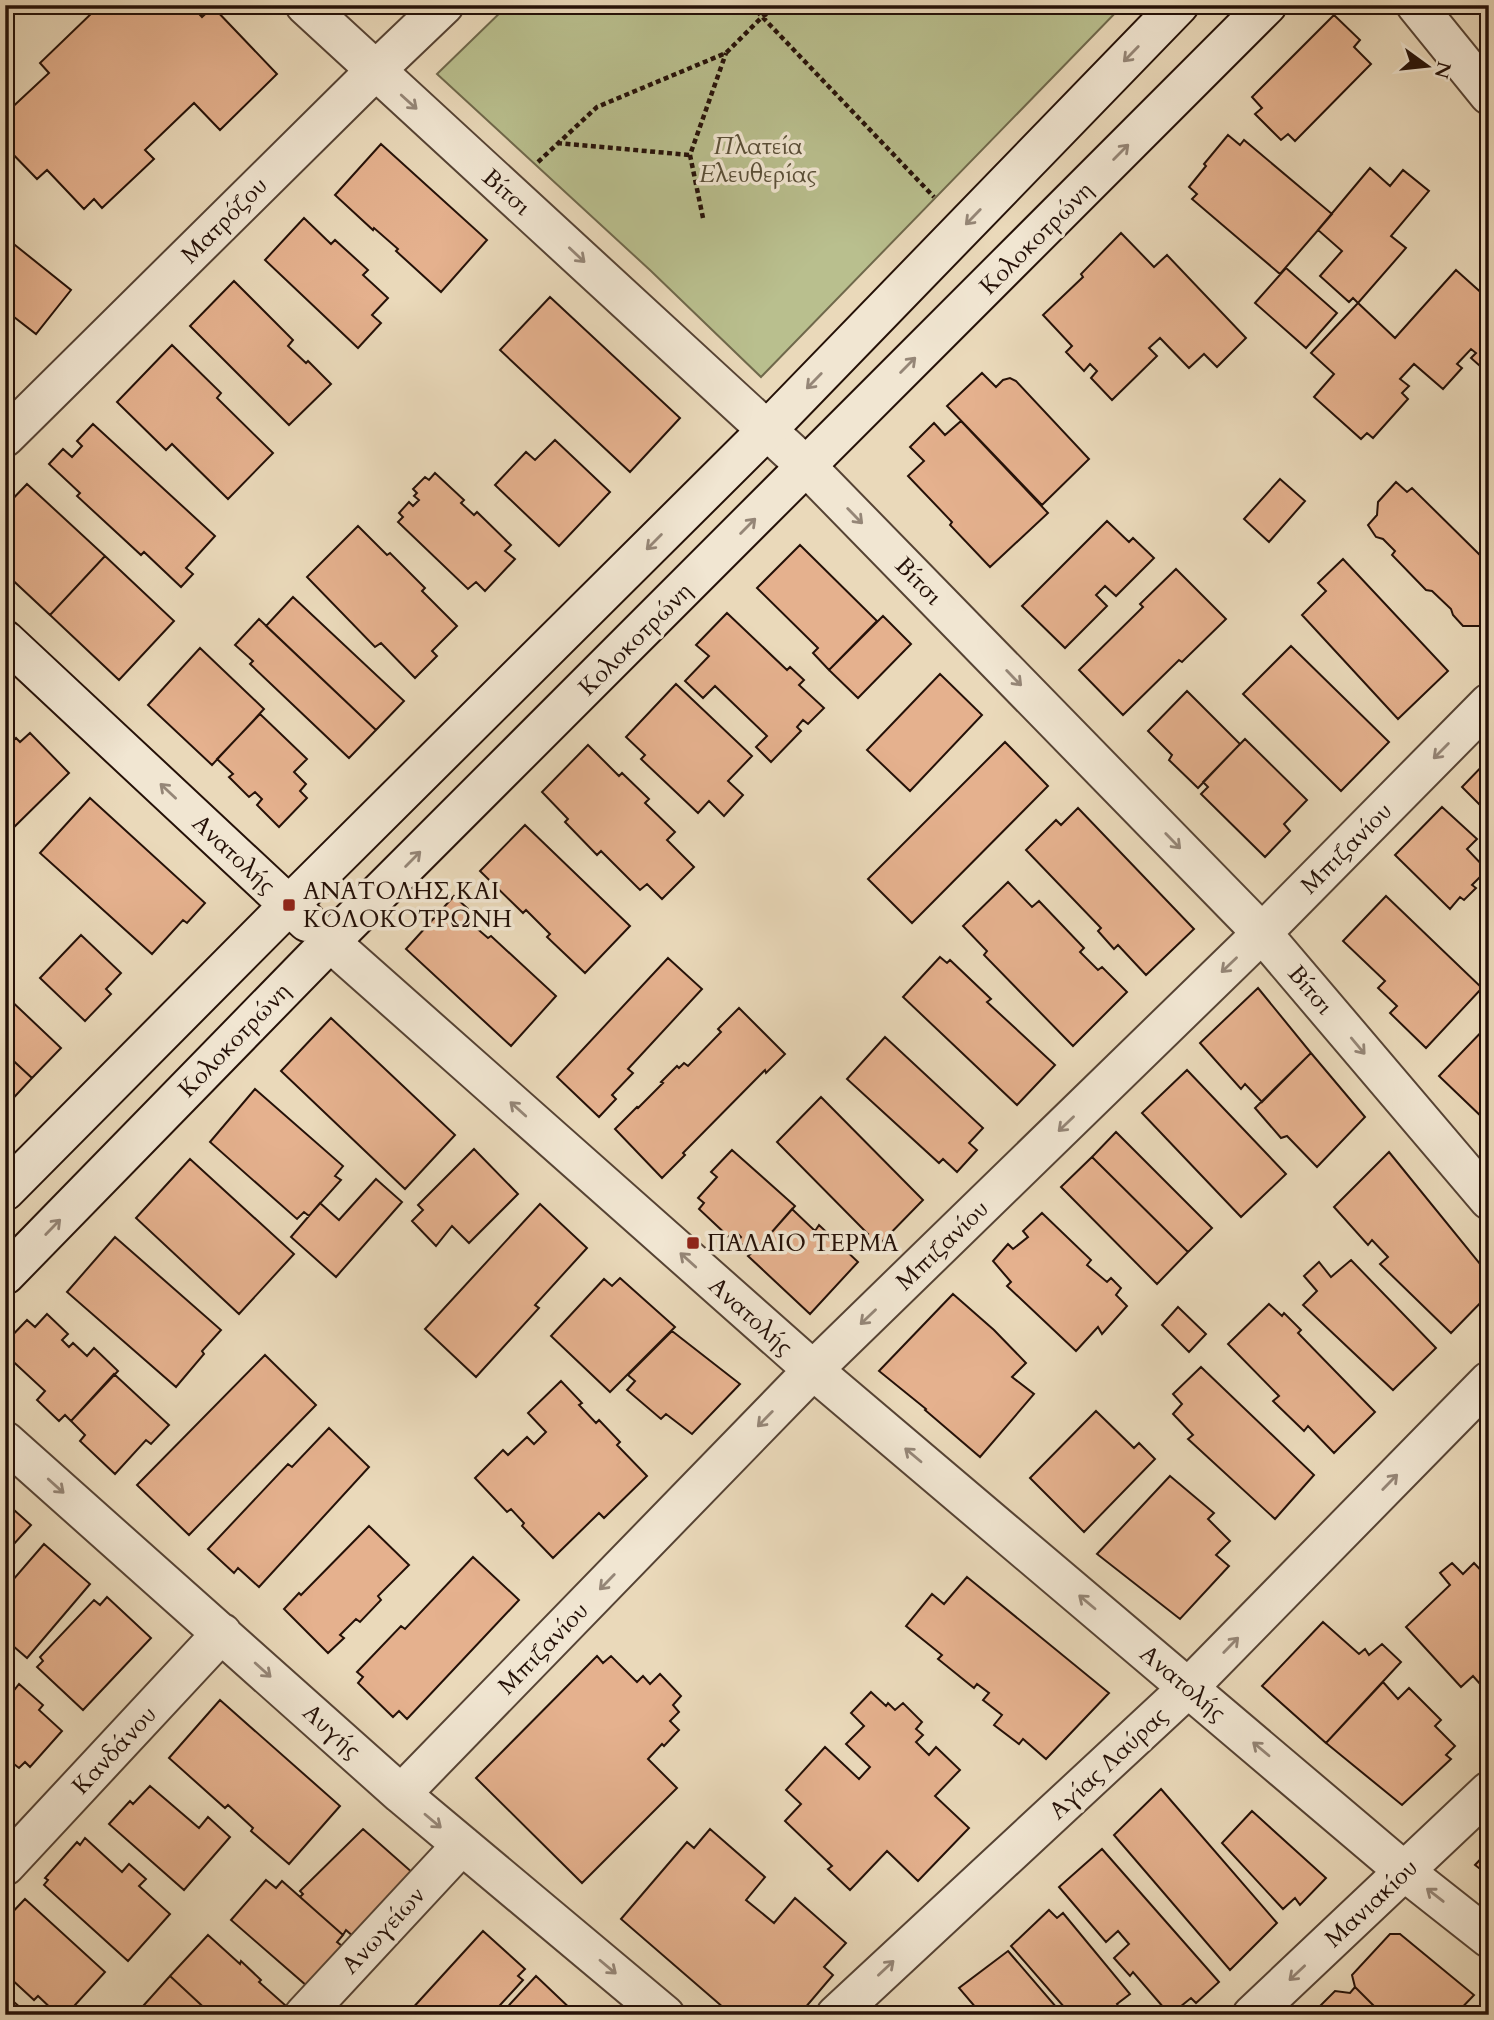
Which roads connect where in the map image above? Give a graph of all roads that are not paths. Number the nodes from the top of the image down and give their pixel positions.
1 (305, 5) edge
2 (444, 5) edge
3 (1179, 5) edge
4 (1267, 5) edge
5 (1416, 5) edge
6 (375, 71) junction
7 (1489, 95) edge
8 (767, 430) junction
9 (5, 437) edge
10 (807, 467) junction
11 (5, 640) edge
12 (1489, 702) edge
13 (289, 905) junction
14 (1262, 933) junction
15 (330, 942) junction
16 (5, 1191) edge
17 (1489, 1200) edge
18 (5, 1276) edge
19 (813, 1370) junction
20 (1489, 1381) edge
21 (5, 1441) edge
22 (222, 1633) junction
23 (1188, 1688) junction
24 (1489, 1791) edge
25 (401, 1794) junction
26 (462, 1845) junction
27 (5, 1866) edge
28 (1404, 1871) junction
29 (1489, 1938) edge
30 (304, 2015) edge
31 (665, 2015) edge
32 (836, 2015) edge
33 (1252, 2015) edge

1 - 6 street, Βίτσι
2 - 6 street, Ματρόζου
3 -> 8 street
10 -> 4 street, Κολοκοτρώνη
5 - 7 street
6 -> 8 street, Βίτσι
6 - 9 street, Ματρόζου
8 - 10 street, Βίτσι
8 -> 13 street
10 -> 14 street, Βίτσι
15 -> 10 street, Κολοκοτρώνη
13 -> 11 street, Ανατολής
12 -> 14 street, Μπιζανίου
13 - 15 street, Ανατολής
13 - 16 street
14 -> 17 street, Βίτσι
14 -> 19 street, Μπιζανίου
18 -> 15 street, Κολοκοτρώνη
19 -> 15 street, Ανατολής
23 -> 19 street, Ανατολής
19 -> 25 street, Μπιζανίου
23 -> 20 street, Αγίας Λαύρας
21 -> 22 street, Αυγής
22 -> 25 street, Αυγής
22 - 27 street, Κανδάνου
28 -> 23 street, Ανατολής
32 -> 23 street, Αγίας Λαύρας
24 - 28 street, Μανιακίου
25 -> 26 street, Αυγής
26 - 30 street, Ανωγείων
26 -> 31 street, Αυγής
29 -> 28 street, Ανατολής
28 -> 33 street, Μανιακίου

